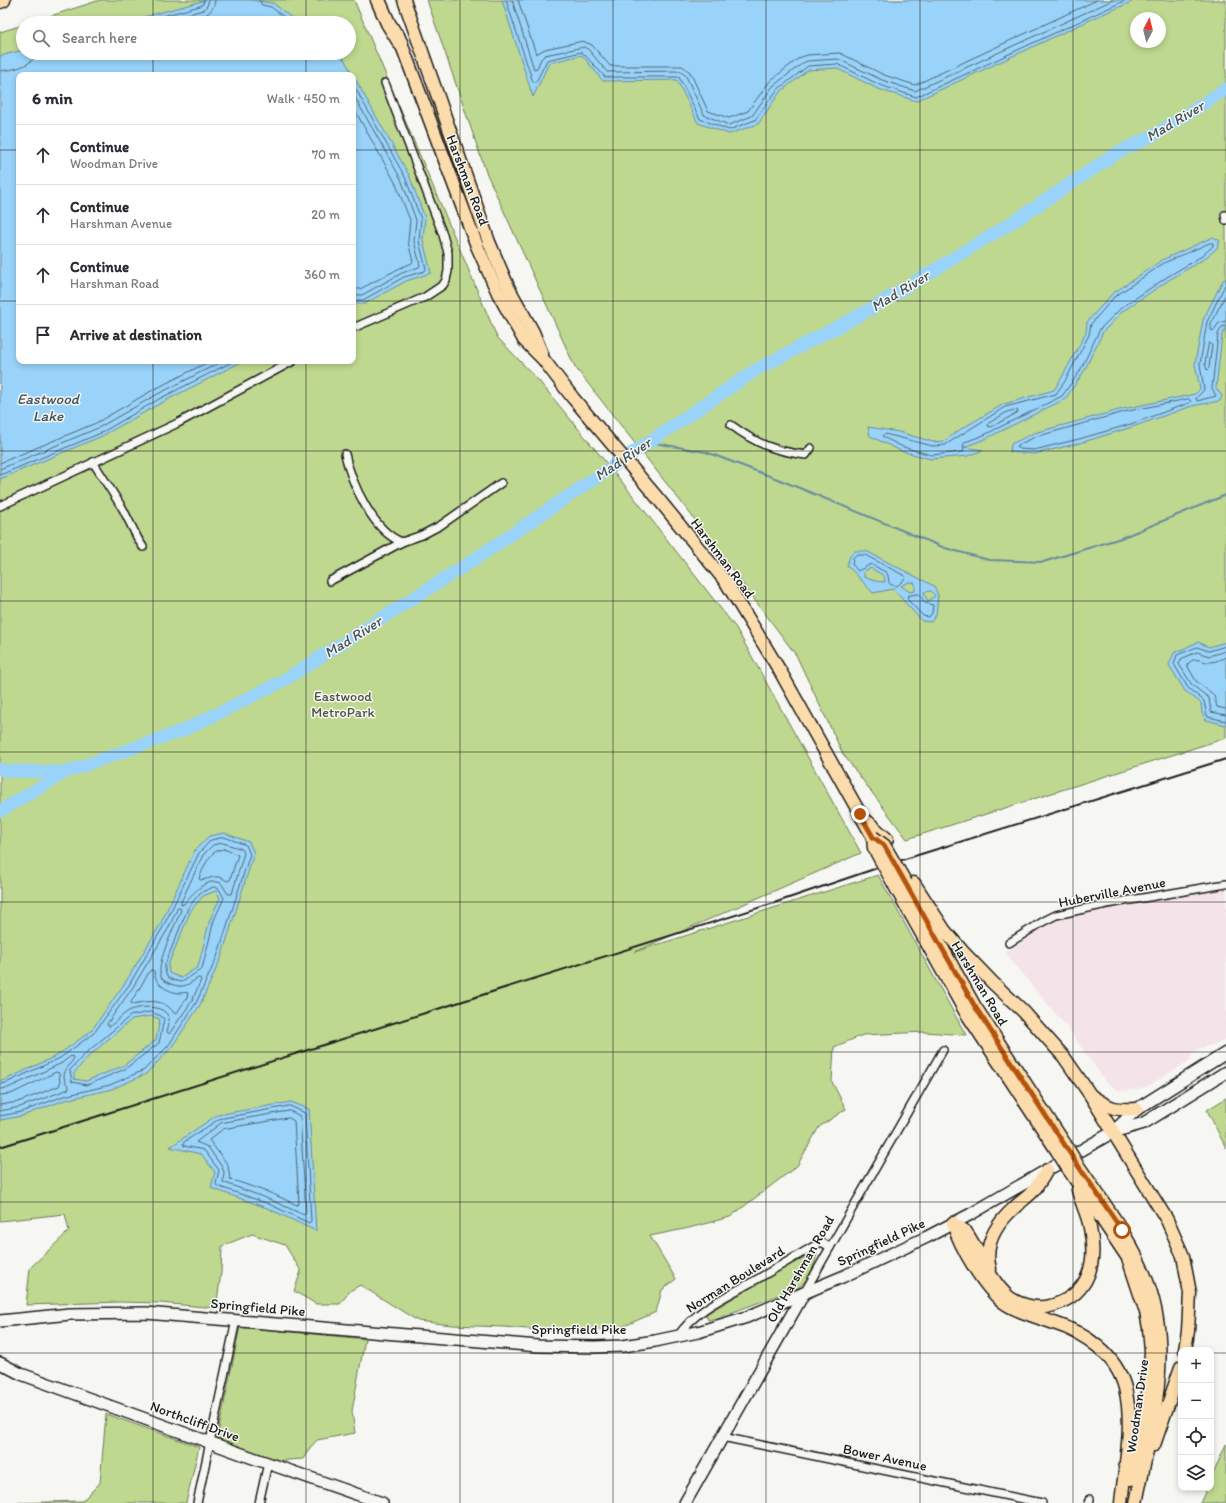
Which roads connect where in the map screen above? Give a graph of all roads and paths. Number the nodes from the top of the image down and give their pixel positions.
1 (3, 0) edge
2 (378, 0) edge
3 (385, 0) edge
4 (404, 0) edge
5 (0, 1) edge
6 (401, 44) junction
7 (385, 83) dead end
8 (356, 327) edge
9 (543, 359) junction
10 (286, 364) edge
11 (731, 425) dead end
12 (811, 448) dead end
13 (345, 454) dead end
14 (93, 462) junction
15 (501, 483) dead end
16 (0, 506) edge
17 (402, 542) junction
18 (143, 547) dead end
19 (330, 581) dead end
20 (860, 814) junction
21 (905, 884) junction
22 (1226, 884) edge
23 (1009, 943) dead end
24 (943, 1050) dead end
25 (1226, 1053) edge
26 (1226, 1072) edge
27 (1091, 1096) junction
28 (1137, 1109) junction
29 (1113, 1132) junction
30 (1047, 1170) junction
31 (1073, 1171) junction
32 (953, 1223) junction
33 (830, 1247) junction
34 (995, 1281) junction
35 (804, 1293) junction
36 (236, 1320) junction
37 (0, 1321) edge
38 (678, 1336) junction
39 (1185, 1347) edge
40 (0, 1363) edge
41 (1178, 1376) edge
42 (722, 1437) junction
43 (210, 1442) junction
44 (268, 1463) junction
45 (197, 1503) edge
46 (259, 1503) edge
47 (382, 1503) edge
48 (685, 1503) edge
49 (1042, 1503) edge
50 (1121, 1503) edge
51 (1126, 1503) edge
52 (1136, 1503) edge

1 - 5 highway
2 - 6 highway
3 - 6 main road, Harshman Road
4 - 9 main road, Harshman Road
6 - 9 main road, Harshman Road
7 - 8 street
9 - 20 main road, Harshman Road
10 - 14 street
11 - 12 street
13 - 17 street
14 - 16 street
14 - 18 street
15 - 17 street
17 - 19 street
20 - 21 main road, Harshman Road, bridge
20 - 21 main road
21 - 27 main road
21 - 31 main road, Harshman Road, bridge
22 - 23 street, Huberville Avenue
24 - 33 street, Old Harshman Road
25 - 28 main road, Springfield Pike
26 - 29 main road, Springfield Pike
27 - 28 main road
27 - 29 main road
28 - 29 main road, Springfield Pike
29 - 30 main road, Springfield Pike
29 - 39 main road
30 - 32 main road, Springfield Pike
30 - 34 main road
31 - 34 main road
31 - 51 main road, Woodman Drive
31 - 52 main road, Woodman Drive
32 - 34 main road
32 - 35 main road, Springfield Pike
32 - 50 main road
33 - 35 street, Old Harshman Road
33 - 38 street, Norman Boulevard
35 - 38 main road, Springfield Pike
35 - 42 main road, Old Harshman Road
36 - 37 main road, Springfield Pike
36 - 38 main road, Springfield Pike
36 - 43 street
40 - 43 main road, Northcliff Drive
41 - 52 main road
42 - 48 main road, Old Harshman Road
42 - 49 street, Bower Avenue
43 - 44 main road, Northcliff Drive
43 - 45 street
44 - 46 street
44 - 47 main road, Northcliff Drive

